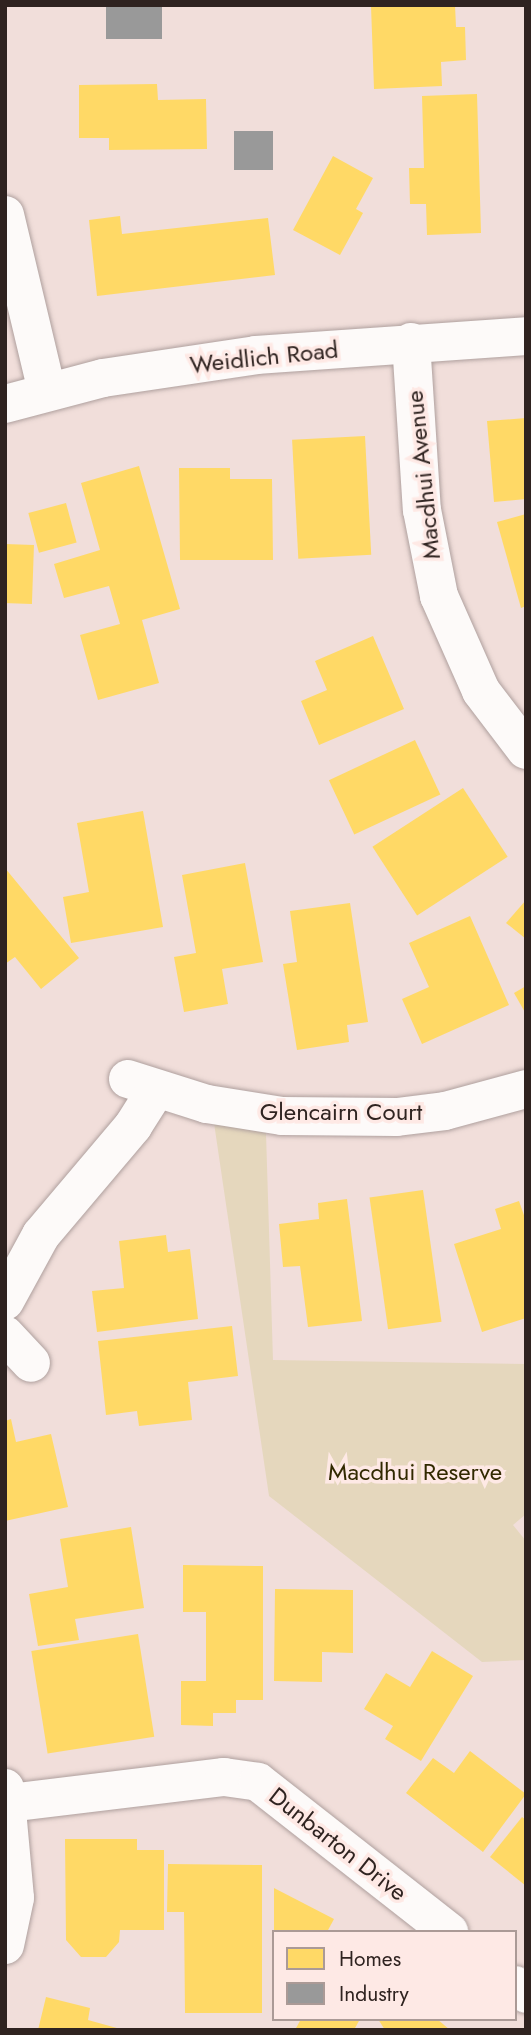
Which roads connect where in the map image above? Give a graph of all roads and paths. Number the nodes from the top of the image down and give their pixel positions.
1 (5, 215) edge
2 (526, 336) edge
3 (411, 342) junction
4 (47, 391) junction
5 (5, 404) edge
6 (526, 750) edge
7 (526, 1089) edge
8 (5, 1301) edge
9 (5, 1335) edge
10 (31, 1363) dead end
11 (7, 1796) edge
12 (447, 1930) edge
13 (5, 1945) edge

1 - 4 street
2 - 3 street, Weidlich Road
3 - 4 street, Weidlich Road
3 - 6 street, Macdhui Avenue
4 - 5 street, Weidlich Road
7 - 8 street, Glencairn Court
9 - 10 street
11 - 12 street, Dunbarton Drive
11 - 13 street

